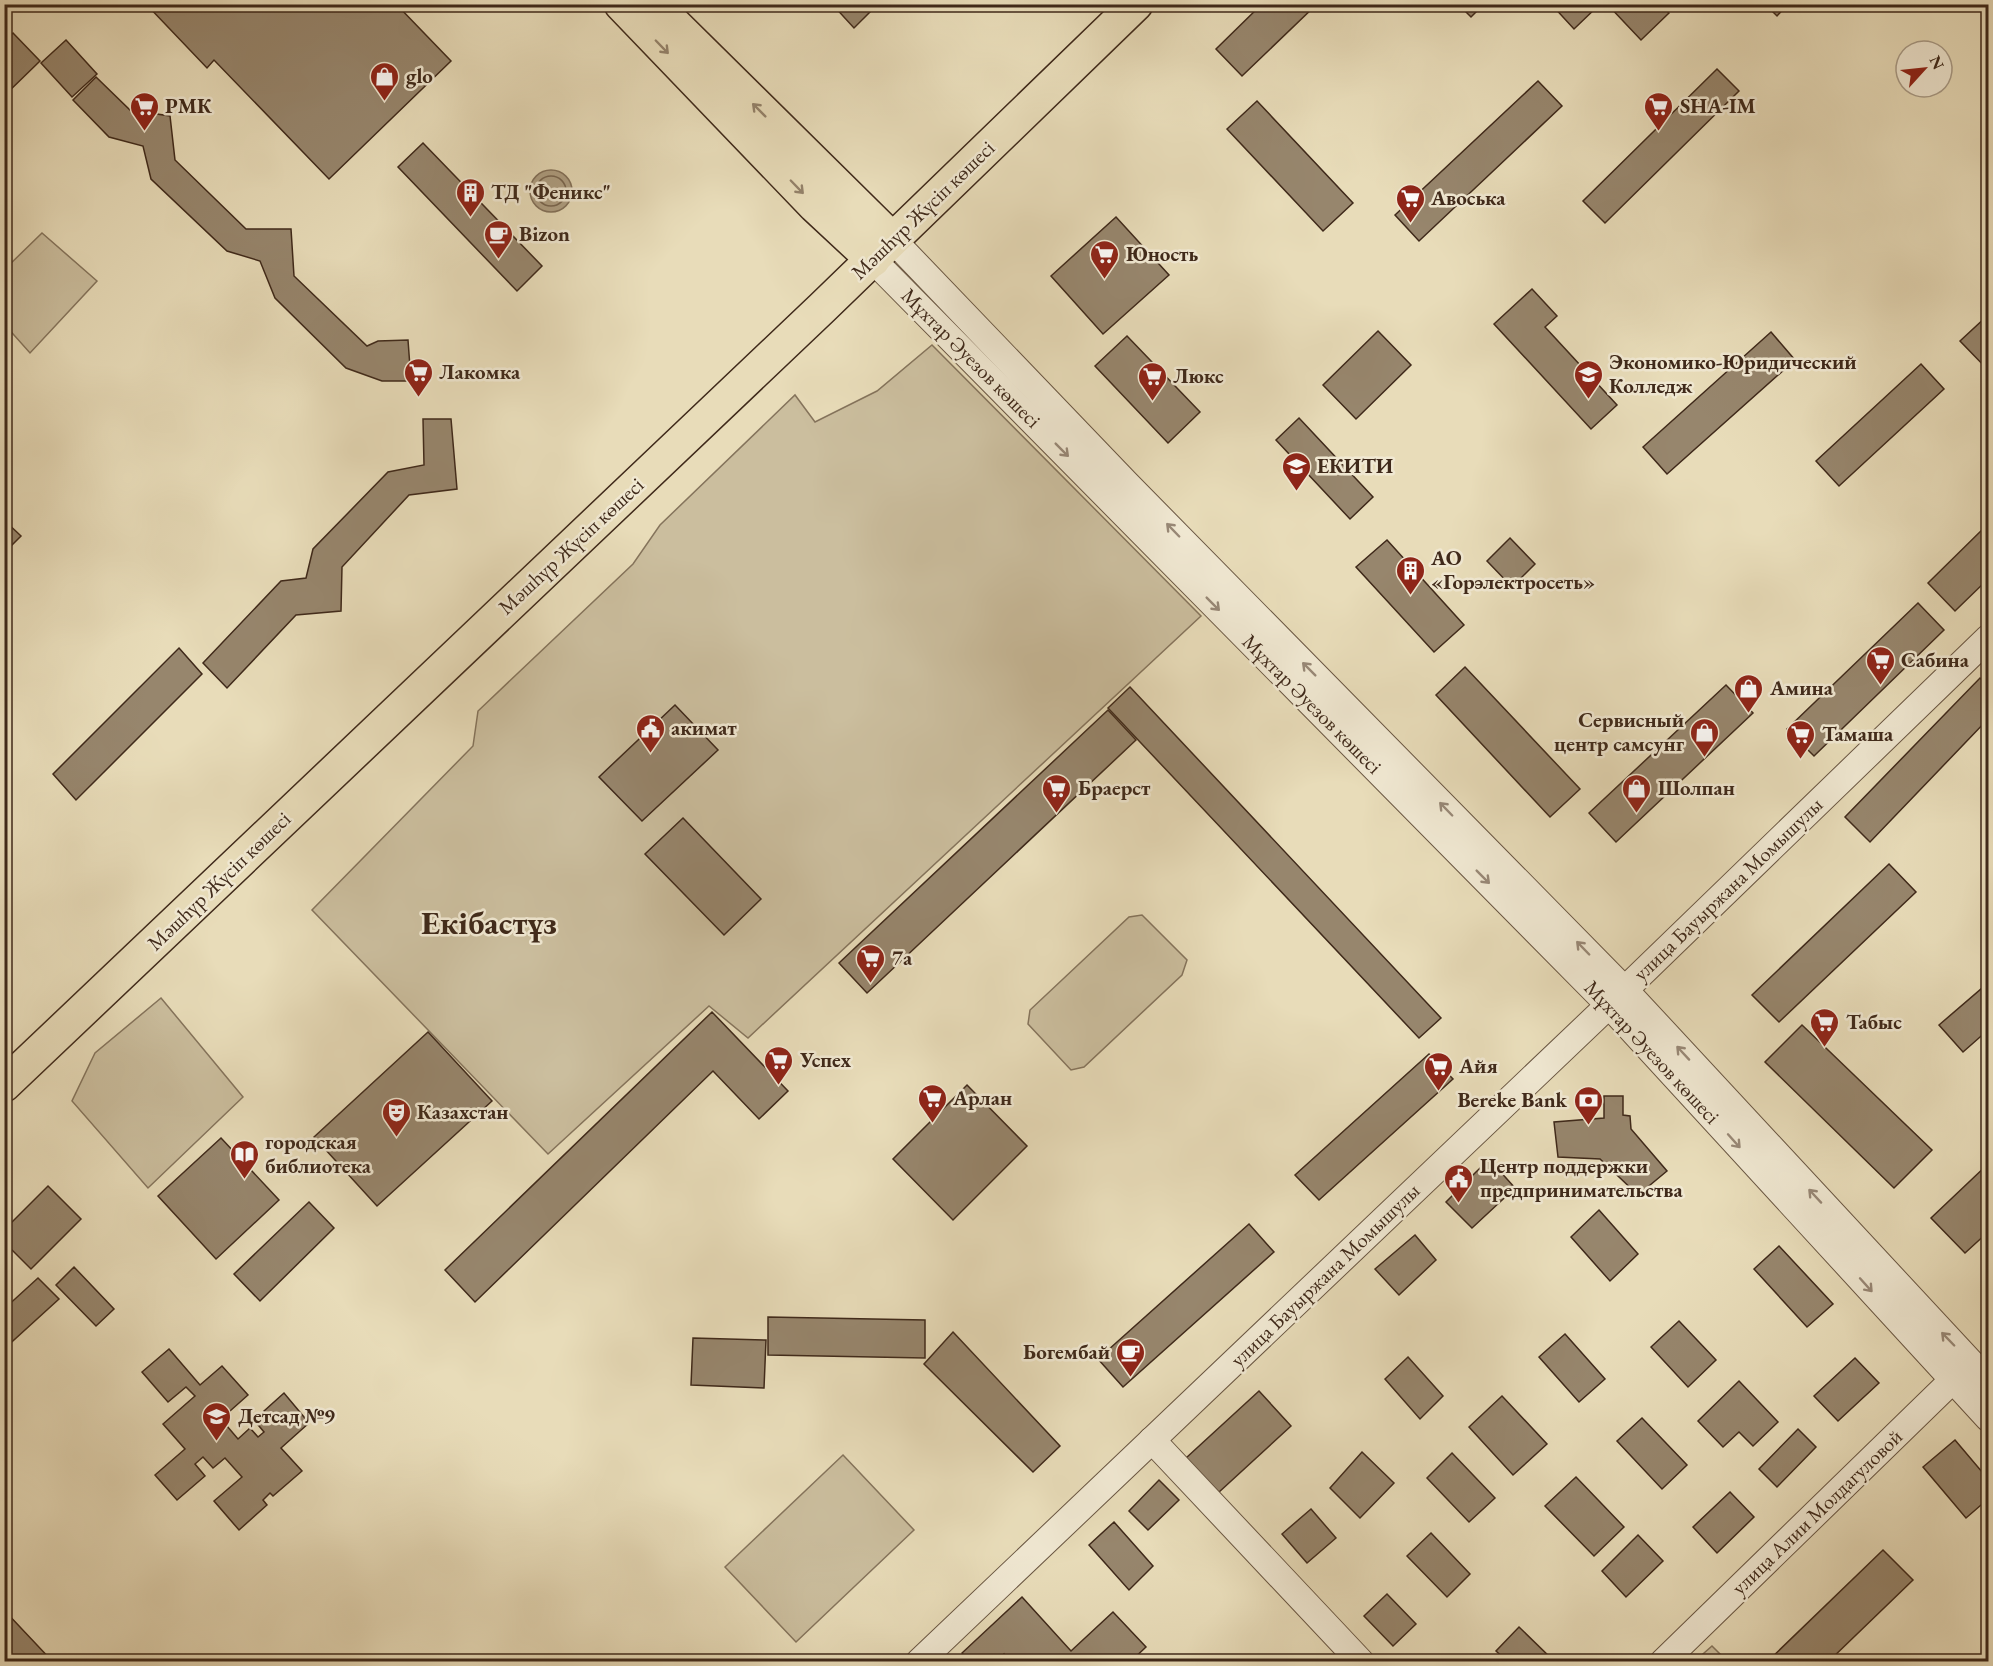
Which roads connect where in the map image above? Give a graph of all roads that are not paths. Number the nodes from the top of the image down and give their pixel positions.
1 (621, 4) edge
2 (654, 4) edge
3 (1136, 4) edge
4 (882, 249) junction
5 (1989, 638) edge
6 (1616, 997) junction
7 (4, 1085) edge
8 (1961, 1371) junction
9 (1989, 1381) edge
10 (1989, 1418) edge
11 (1152, 1440) junction
12 (919, 1662) edge
13 (1361, 1662) edge
14 (1663, 1662) edge

1 -> 4 main road, Мұхтар Әуезов көшесі
4 -> 2 main road, Мұхтар Әуезов көшесі
3 - 4 main road, Мәшһүр Жүсіп көшесі
4 - 6 street, Мұхтар Әуезов көшесі
4 - 7 main road, Мәшһүр Жүсіп көшесі
5 - 6 street, улица Бауыржана Момышулы
6 - 8 street, Мұхтар Әуезов көшесі
6 - 11 street, улица Бауыржана Момышулы
8 - 9 street, Мұхтар Әуезов көшесі
8 - 10 street, Мұхтар Әуезов көшесі
8 - 14 street, улица Алии Молдагуловой
11 - 12 street, улица Бауыржана Момышулы
11 - 13 street

